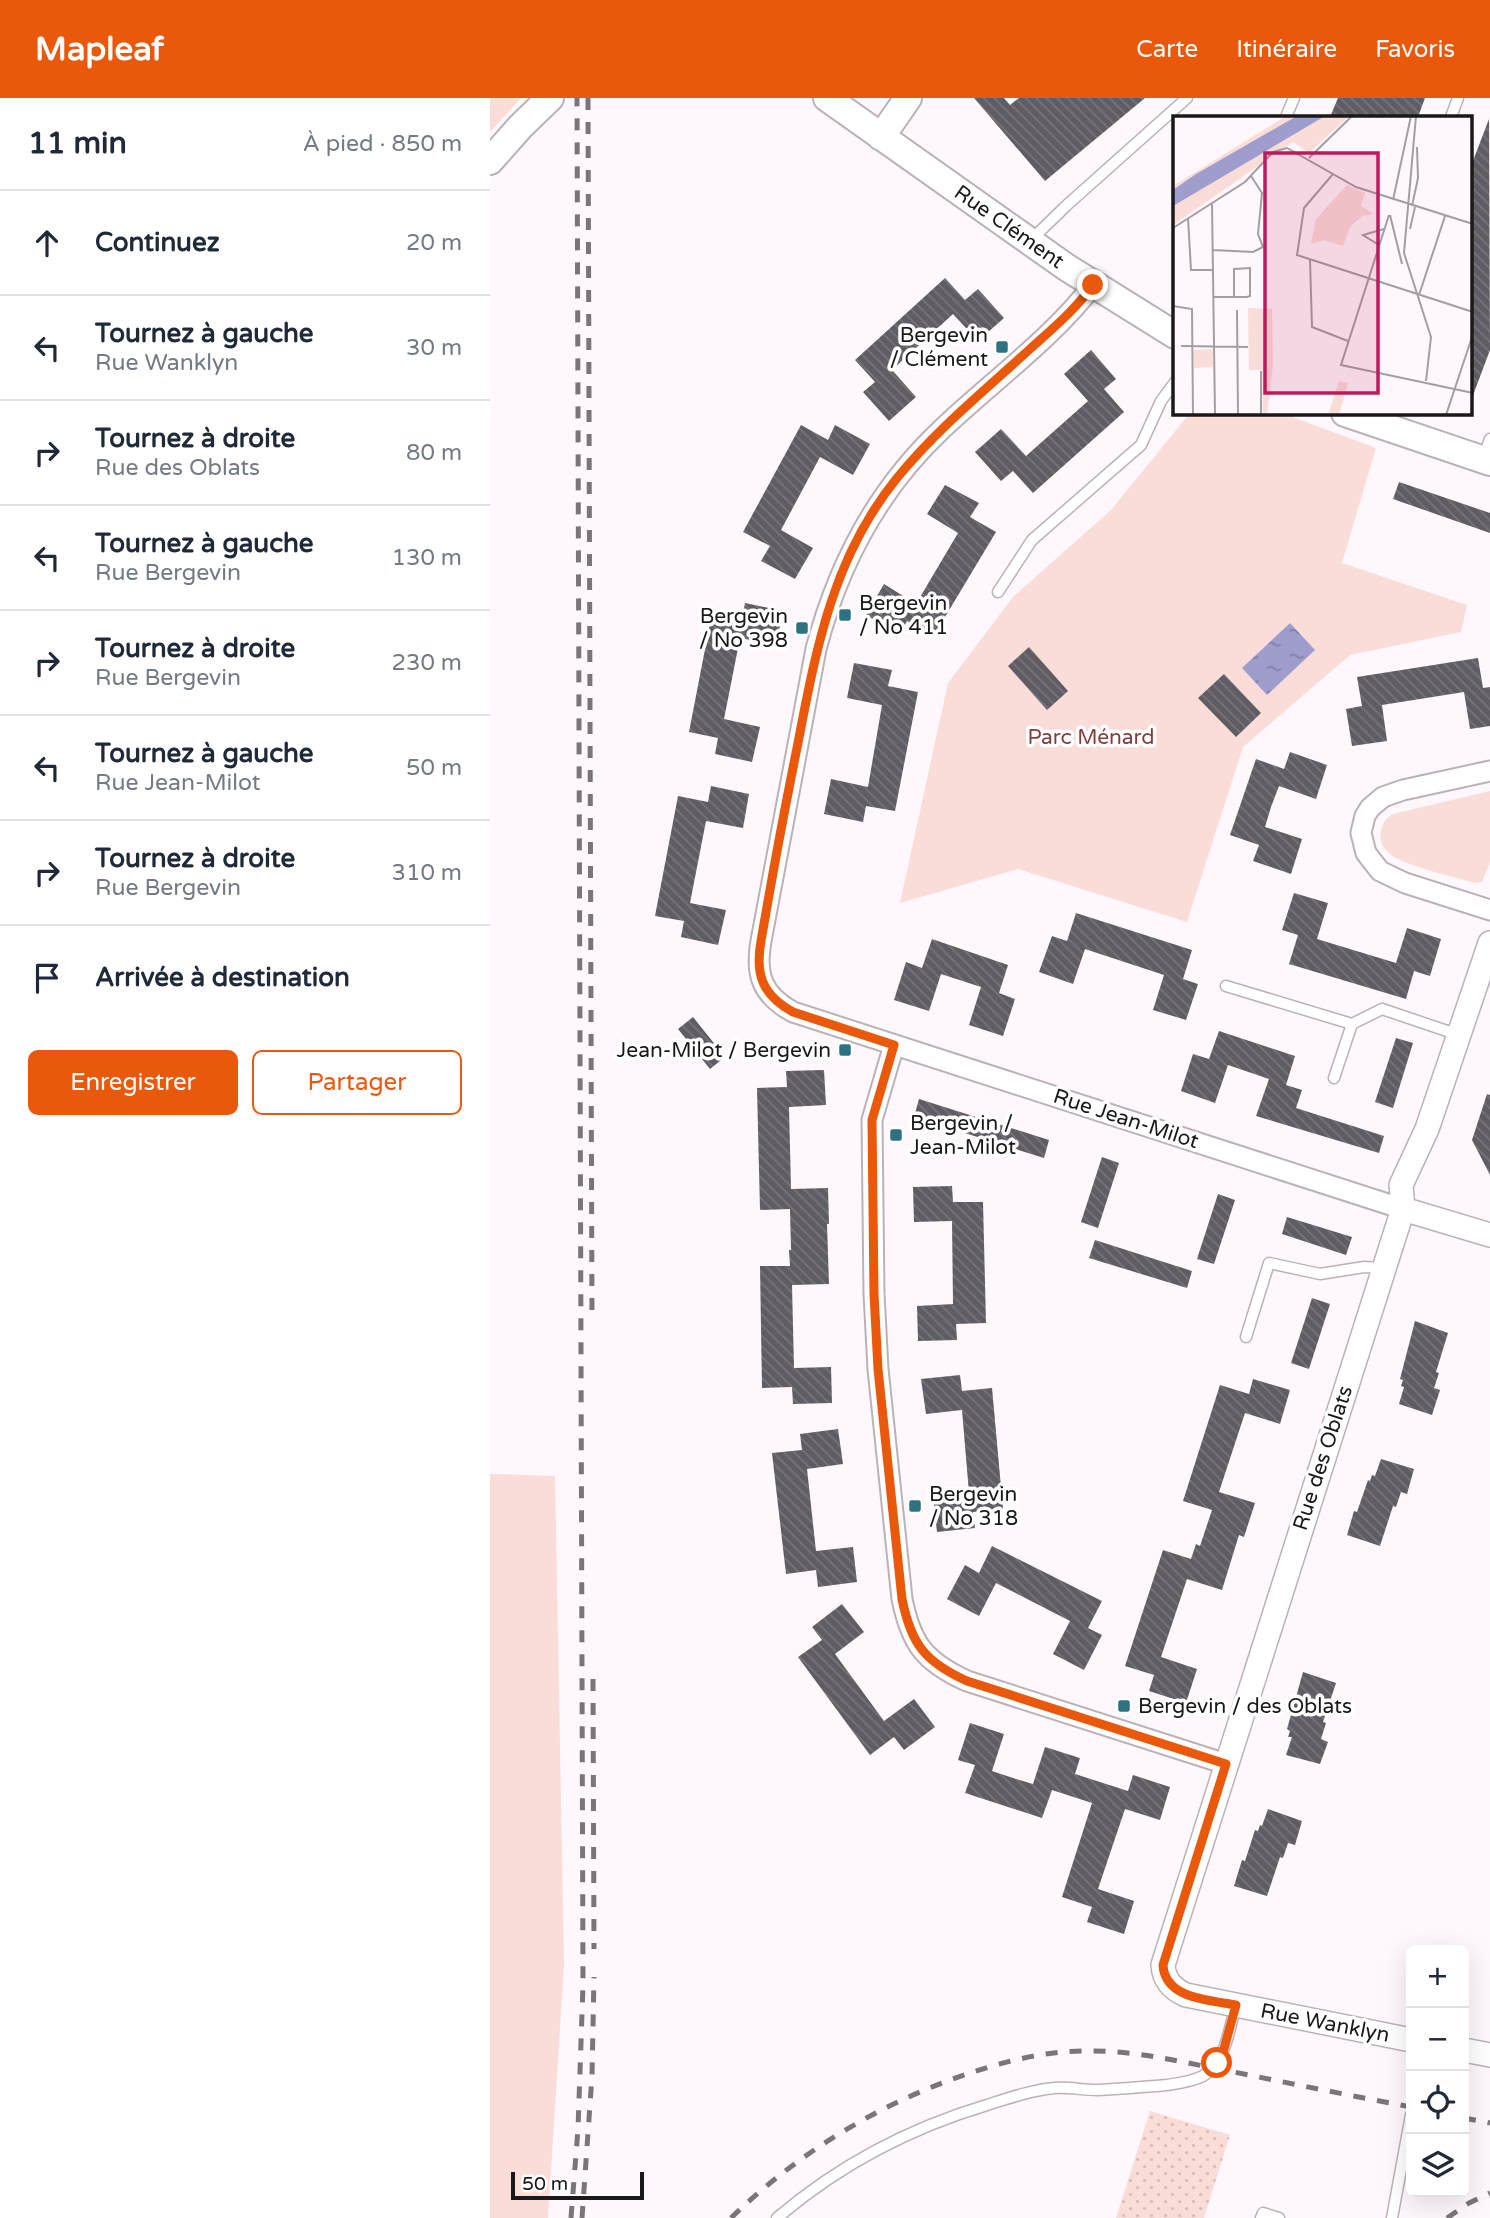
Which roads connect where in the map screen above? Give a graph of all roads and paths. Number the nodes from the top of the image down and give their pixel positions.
1 (551, 98) edge
2 (827, 98) edge
3 (908, 98) edge
4 (1186, 98) edge
5 (1294, 98) edge
6 (1458, 98) edge
7 (1286, 116) edge
8 (1451, 116) edge
9 (881, 137) junction
10 (490, 162) edge
11 (1030, 242) junction
12 (1093, 285) junction
13 (1173, 334) edge
14 (1173, 385) edge
15 (1352, 415) edge
16 (1488, 454) edge
17 (998, 592) dead end
18 (1490, 771) edge
19 (1490, 910) edge
20 (1490, 943) edge
21 (1226, 986) dead end
22 (1352, 1024) junction
23 (1459, 1035) junction
24 (894, 1045) junction
25 (1334, 1079) dead end
26 (1403, 1209) junction
27 (1490, 1235) edge
28 (1384, 1268) junction
29 (1246, 1337) dead end
30 (1226, 1764) junction
31 (1164, 1976) joint
32 (1236, 2005) junction
33 (1406, 2039) edge
34 (1469, 2051) edge
35 (1490, 2055) edge
36 (1407, 2134) edge
37 (777, 2218) edge
38 (1261, 2218) edge
39 (1279, 2218) edge
40 (1392, 2218) edge

1 - 10 main road
2 - 9 main road, Rue Clément
3 - 9 main road
4 - 11 lane
5 - 7 lane
6 - 8 lane
9 - 11 main road, Rue Clément
11 - 12 main road, Rue Clément
12 - 13 main road, Rue Clément
12 - 24 street, Rue Jean-Milot
14 - 17 lane
15 - 16 main road
18 - 19 street
20 - 23 street, Rue des Oblats
21 - 22 lane
22 - 23 lane
22 - 25 lane
23 - 26 street, Rue des Oblats
24 - 26 street, Rue Jean-Milot
24 - 30 street
26 - 27 street, Rue Jean-Milot
26 - 28 street, Rue des Oblats
28 - 29 lane
28 - 30 street, Rue des Oblats
30 - 31 street, Rue des Oblats
31 - 32 street, Rue Wanklyn
32 - 33 street, Rue Wanklyn
32 - 37 lane
34 - 35 street
36 - 40 lane
38 - 39 lane

